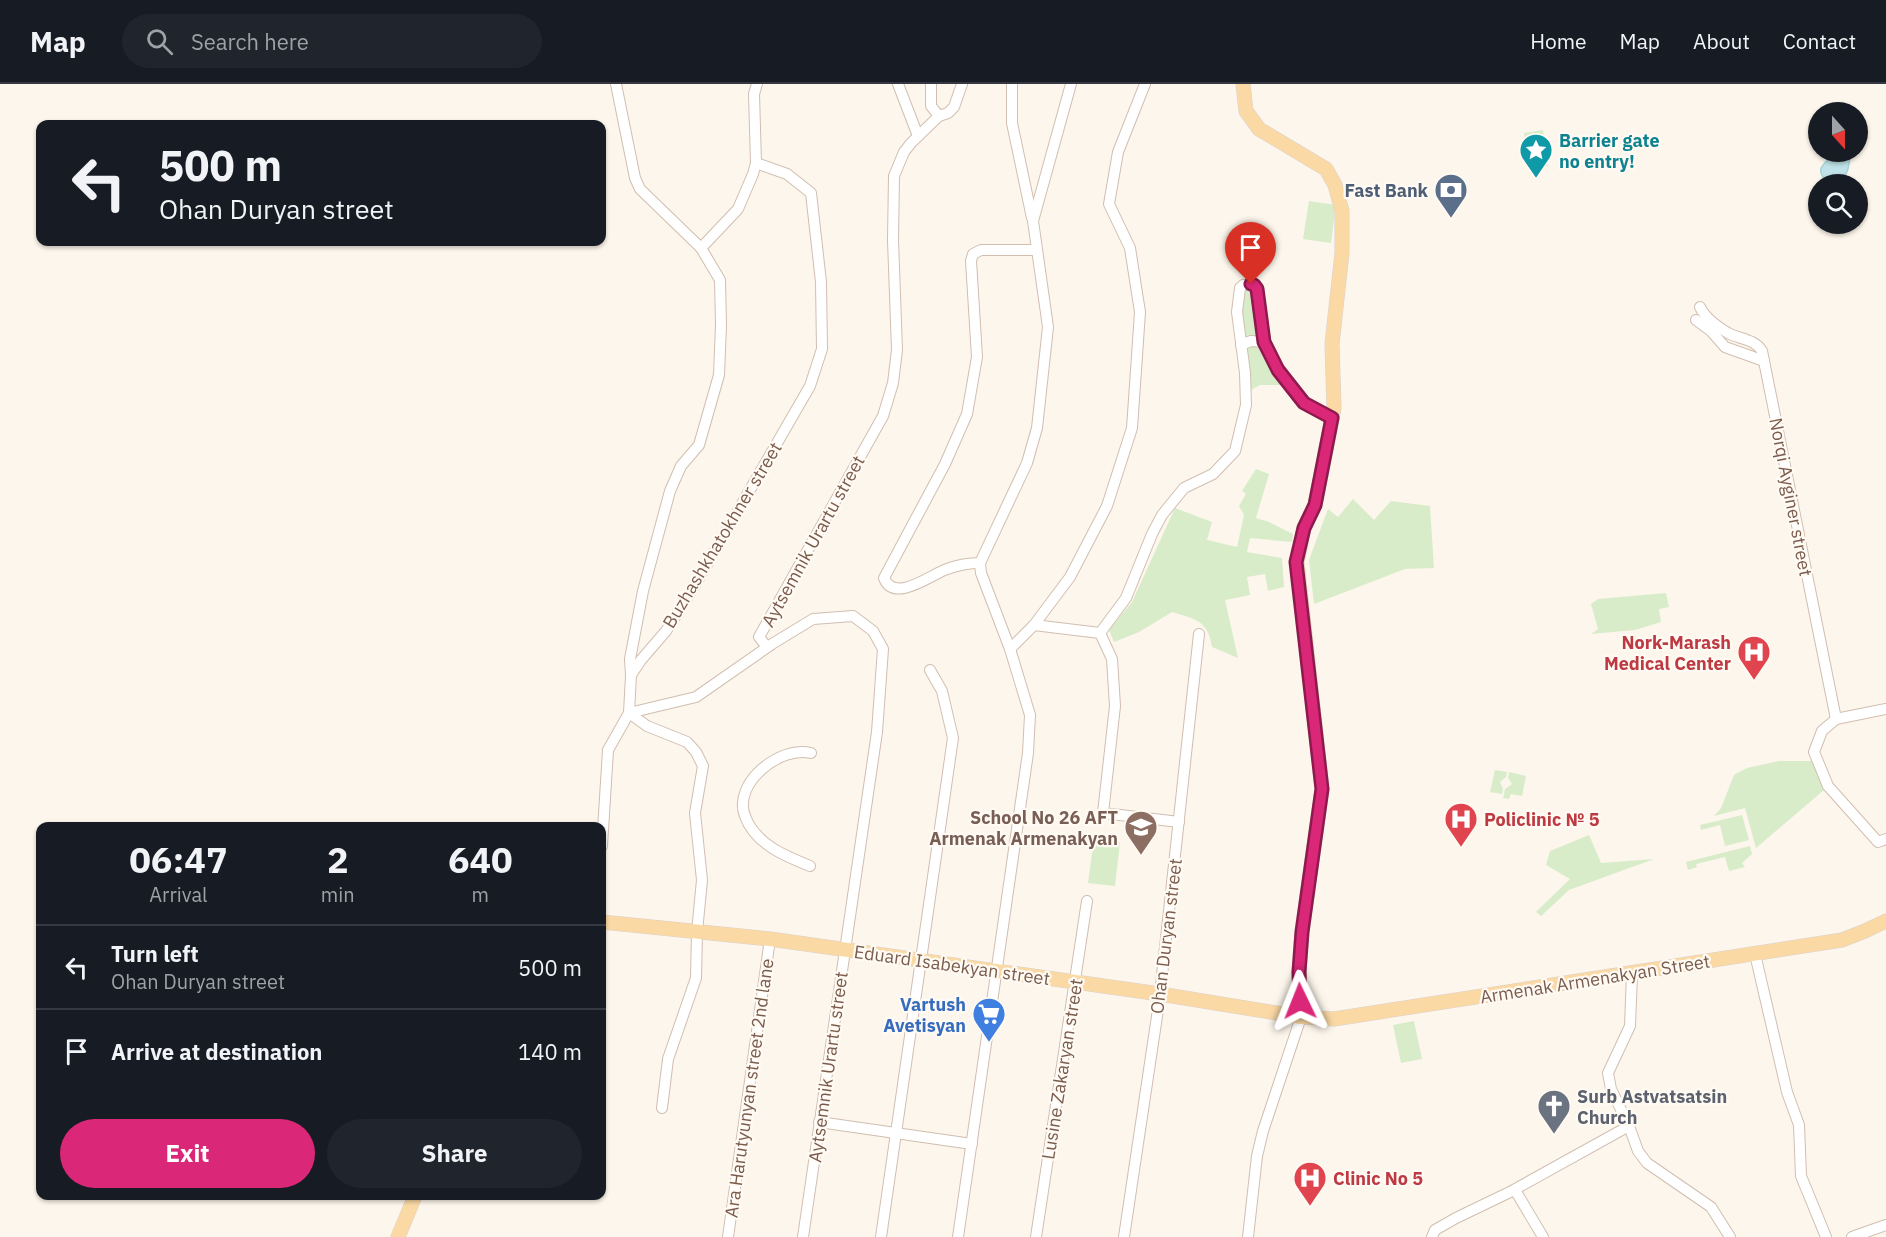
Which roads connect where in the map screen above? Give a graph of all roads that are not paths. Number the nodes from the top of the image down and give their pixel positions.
1 (616, 84) edge
2 (757, 84) edge
3 (898, 84) edge
4 (931, 84) edge
5 (962, 84) edge
6 (1012, 84) edge
7 (1071, 84) edge
8 (1145, 84) edge
9 (1243, 84) edge
10 (939, 116) junction
11 (918, 136) junction
12 (756, 163) junction
13 (1033, 221) junction
14 (701, 248) junction
15 (1037, 250) junction
16 (1700, 307) dead end
17 (1696, 320) dead end
18 (1264, 342) junction
19 (1241, 345) junction
20 (1764, 361) junction
21 (1332, 418) junction
22 (980, 563) junction
23 (1034, 625) junction
24 (1100, 633) junction
25 (1199, 634) dead end
26 (767, 648) junction
27 (1010, 650) junction
28 (930, 670) dead end
29 (631, 675) junction
30 (1886, 709) edge
31 (629, 713) junction
32 (1836, 719) junction
33 (811, 753) dead end
34 (604, 822) edge
35 (1179, 822) junction
36 (1886, 839) edge
37 (810, 866) dead end
38 (1087, 901) dead end
39 (1886, 921) edge
40 (606, 922) edge
41 (697, 932) junction
42 (770, 939) junction
43 (844, 950) junction
44 (1755, 954) junction
45 (920, 960) junction
46 (998, 971) junction
47 (1632, 974) junction
48 (1075, 982) junction
49 (1160, 994) junction
50 (1301, 1017) junction
51 (662, 1108) dead end
52 (819, 1122) junction
53 (1629, 1126) junction
54 (897, 1133) junction
55 (972, 1144) junction
56 (1515, 1190) junction
57 (413, 1200) edge
58 (1886, 1225) edge
59 (1128, 1236) edge
60 (398, 1237) edge
61 (728, 1237) edge
62 (803, 1237) edge
63 (881, 1237) edge
64 (958, 1237) edge
65 (1036, 1237) edge
66 (1248, 1237) edge
67 (1432, 1237) edge
68 (1543, 1237) edge
69 (1730, 1237) edge
70 (1826, 1237) edge
71 (1852, 1237) edge

1 - 14 street
2 - 12 street
3 - 11 street
4 - 10 street
5 - 10 street, Aytsemnik Urartu street
6 - 13 street
7 - 13 street
8 - 23 street
9 - 21 main road
10 - 11 street, Aytsemnik Urartu street
11 - 26 street, Aytsemnik Urartu street
12 - 14 street
12 - 29 street, Buzhashkhatokhner street
13 - 15 street
14 - 29 street
15 - 22 street
15 - 22 street
16 - 20 street
17 - 20 street
18 - 19 street
18 - 19 street
18 - 21 street
19 - 24 street
20 - 32 street, Norqi Ayginer street
21 - 50 main road
22 - 27 street
23 - 24 street
23 - 27 street
24 - 35 street
25 - 35 street, Ohan Duryan street
26 - 31 street
26 - 43 street, Aytsemnik Urartu street
27 - 46 street
28 - 45 street
29 - 31 street
30 - 32 street
31 - 34 street
31 - 41 street
32 - 36 street
33 - 37 street
35 - 49 street, Ohan Duryan street
38 - 48 street, Lusine Zakaryan street
39 - 44 main road, Armenak Armenakyan Street
40 - 41 main road, Eduard Isabekyan street
41 - 42 main road, Eduard Isabekyan street
41 - 51 street
42 - 43 main road, Eduard Isabekyan street
42 - 61 street, Ara Harutyunyan street 2nd lane
43 - 45 main road, Eduard Isabekyan street
43 - 52 street, Aytsemnik Urartu street
44 - 47 main road, Armenak Armenakyan Street
44 - 70 street
45 - 46 main road, Eduard Isabekyan street
45 - 54 street
46 - 48 main road, Eduard Isabekyan street
46 - 55 street
47 - 50 main road, Armenak Armenakyan Street
47 - 53 street
48 - 49 main road, Eduard Isabekyan street
48 - 65 street, Lusine Zakaryan street
49 - 50 main road, Eduard Isabekyan street
49 - 59 street, Ohan Duryan street
50 - 66 street
52 - 54 street
52 - 62 street, Aytsemnik Urartu street
53 - 56 street
53 - 69 street
54 - 55 street
54 - 63 street
55 - 64 street
56 - 67 street
56 - 68 street
57 - 60 main road
58 - 71 street

